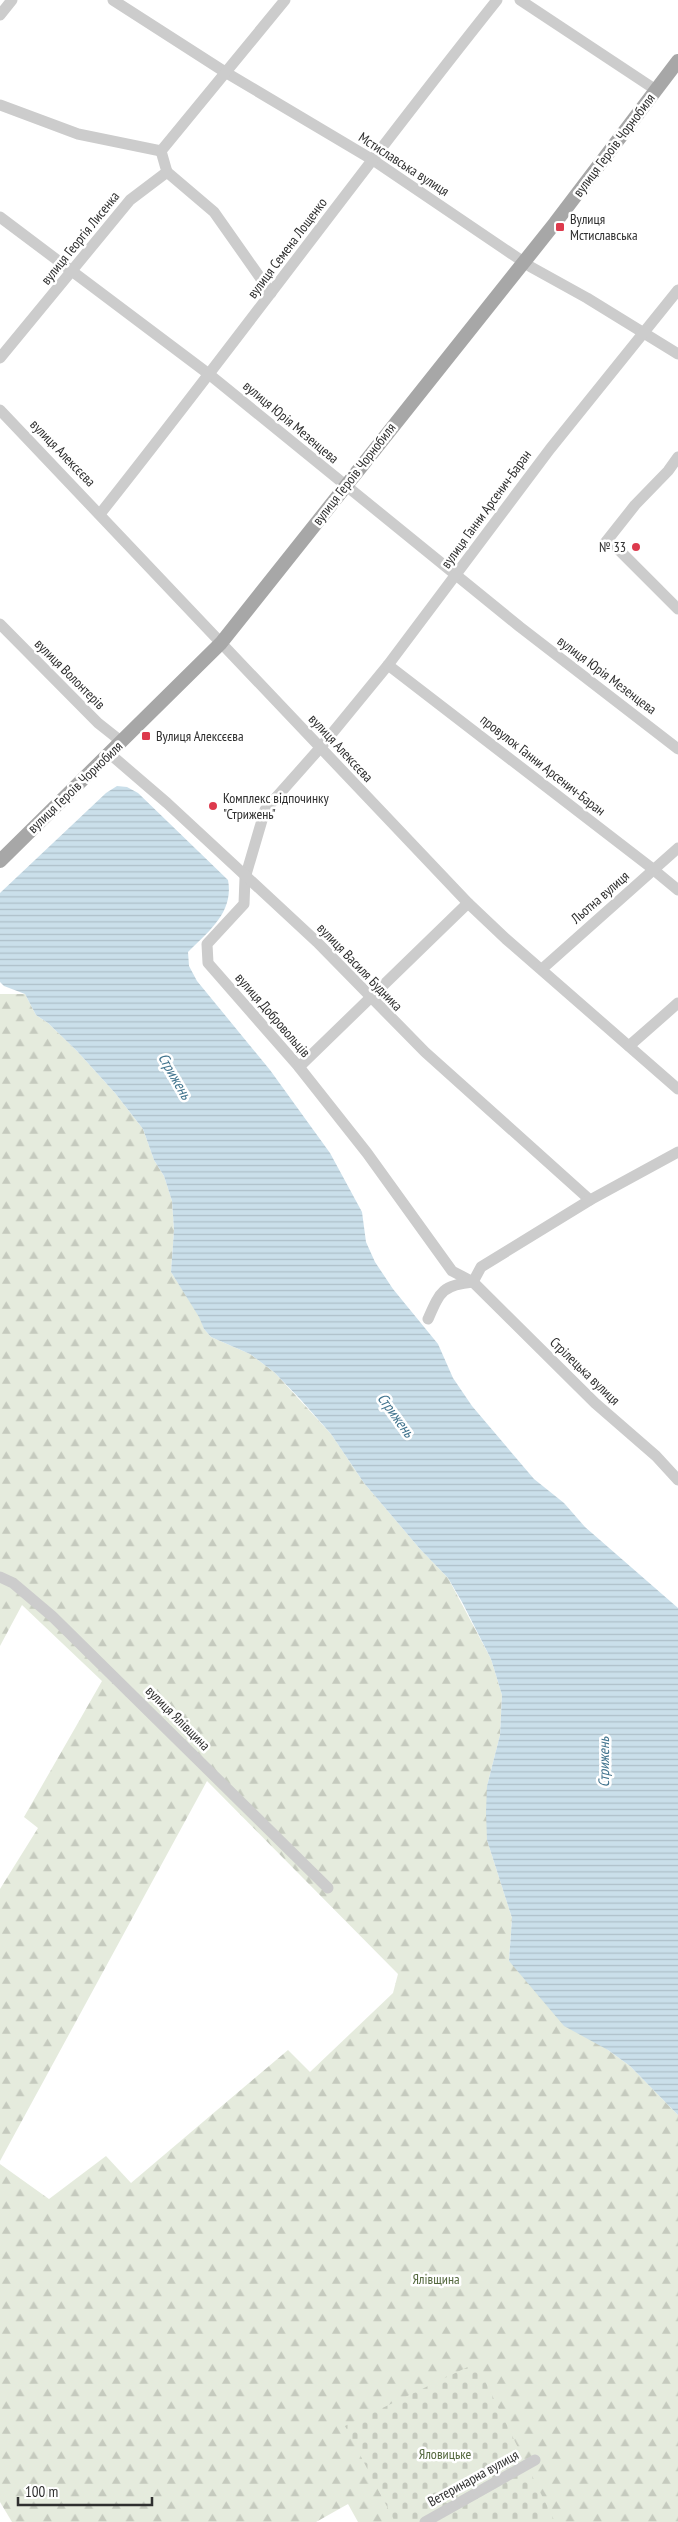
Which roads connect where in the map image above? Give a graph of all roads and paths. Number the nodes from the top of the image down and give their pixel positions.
1 (12, 0) edge
2 (113, 0) edge
3 (285, 0) edge
4 (498, 0) edge
5 (520, 0) edge
6 (0, 15) edge
7 (678, 61) edge
8 (225, 72) junction
9 (656, 90) junction
10 (0, 105) edge
11 (161, 151) junction
12 (373, 160) junction
13 (167, 172) junction
14 (0, 217) edge
15 (523, 262) junction
16 (74, 270) junction
17 (678, 290) edge
18 (271, 293) junction
19 (644, 332) junction
20 (678, 354) edge
21 (0, 358) edge
22 (210, 375) junction
23 (0, 410) edge
24 (678, 458) edge
25 (346, 486) junction
26 (100, 514) junction
27 (456, 576) junction
28 (678, 609) edge
29 (0, 624) edge
30 (221, 643) junction
31 (388, 665) junction
32 (122, 742) junction
33 (320, 748) junction
34 (678, 749) edge
35 (110, 754) junction
36 (678, 848) edge
37 (0, 861) edge
38 (654, 870) junction
39 (245, 878) junction
40 (678, 890) edge
41 (468, 902) junction
42 (542, 969) junction
43 (372, 998) junction
44 (678, 1003) edge
45 (629, 1046) junction
46 (299, 1067) junction
47 (678, 1088) edge
48 (678, 1152) edge
49 (590, 1200) junction
50 (473, 1282) junction
51 (428, 1319) dead end
52 (678, 1480) edge
53 (0, 1577) edge
54 (328, 1888) dead end
55 (535, 2460) dead end
56 (425, 2522) edge

1 - 6 street
2 - 8 street, Мстиславська вулиця
3 - 8 street
4 - 12 street, вулиця Семена Лощенко
5 - 9 street
7 - 9 main road, вулиця Героїв Чорнобиля
8 - 11 street
8 - 12 street, Мстиславська вулиця
9 - 15 main road, вулиця Героїв Чорнобиля
10 - 11 street
11 - 13 street
12 - 15 street, Мстиславська вулиця
12 - 18 street, вулиця Семена Лощенко
13 - 16 street, вулиця Георгія Лисенка
13 - 18 street
14 - 16 street, вулиця Юрія Мезенцева
15 - 19 street, Мстиславська вулиця
15 - 25 main road, вулиця Героїв Чорнобиля
16 - 21 street, вулиця Георгія Лисенка
16 - 22 street, вулиця Юрія Мезенцева
17 - 19 street, вулиця Ганни Арсенич-Баран
18 - 22 street, вулиця Семена Лощенко
19 - 20 street, Мстиславська вулиця
19 - 27 street, вулиця Ганни Арсенич-Баран
22 - 25 street, вулиця Юрія Мезенцева
22 - 26 street, вулиця Семена Лощенко
23 - 26 street, вулиця Алексєєва
24 - 28 street
25 - 27 street, вулиця Юрія Мезенцева
25 - 30 main road, вулиця Героїв Чорнобиля
26 - 30 street, вулиця Алексєєва
27 - 31 street, вулиця Ганни Арсенич-Баран
27 - 34 street, вулиця Юрія Мезенцева
29 - 32 street, вулиця Волонтерів
30 - 32 main road, вулиця Героїв Чорнобиля
30 - 33 street, вулиця Алексєєва
31 - 33 street, вулиця Ганни Арсенич-Баран
31 - 38 street, провулок Ганни Арсенич-Баран
32 - 35 main road, вулиця Героїв Чорнобиля
33 - 39 street, вулиця Добровольців
33 - 41 street, вулиця Алексєєва
35 - 37 main road, вулиця Героїв Чорнобиля
35 - 39 street, вулиця Василя Будника
36 - 38 street, Льотна вулиця
38 - 40 street, провулок Ганни Арсенич-Баран
38 - 42 street, Льотна вулиця
39 - 43 street, вулиця Василя Будника
39 - 46 street, вулиця Добровольців
41 - 42 street, вулиця Алексєєва
41 - 43 street
42 - 45 street, вулиця Алексєєва
43 - 46 street
43 - 49 street, вулиця Василя Будника
44 - 45 street
45 - 47 street, вулиця Алексєєва
46 - 50 street, вулиця Добровольців
48 - 49 street
49 - 50 street
50 - 51 street
50 - 52 street, Стрілецька вулиця
53 - 54 street, вулиця Ялівщина
55 - 56 street, Ветеринарна вулиця

